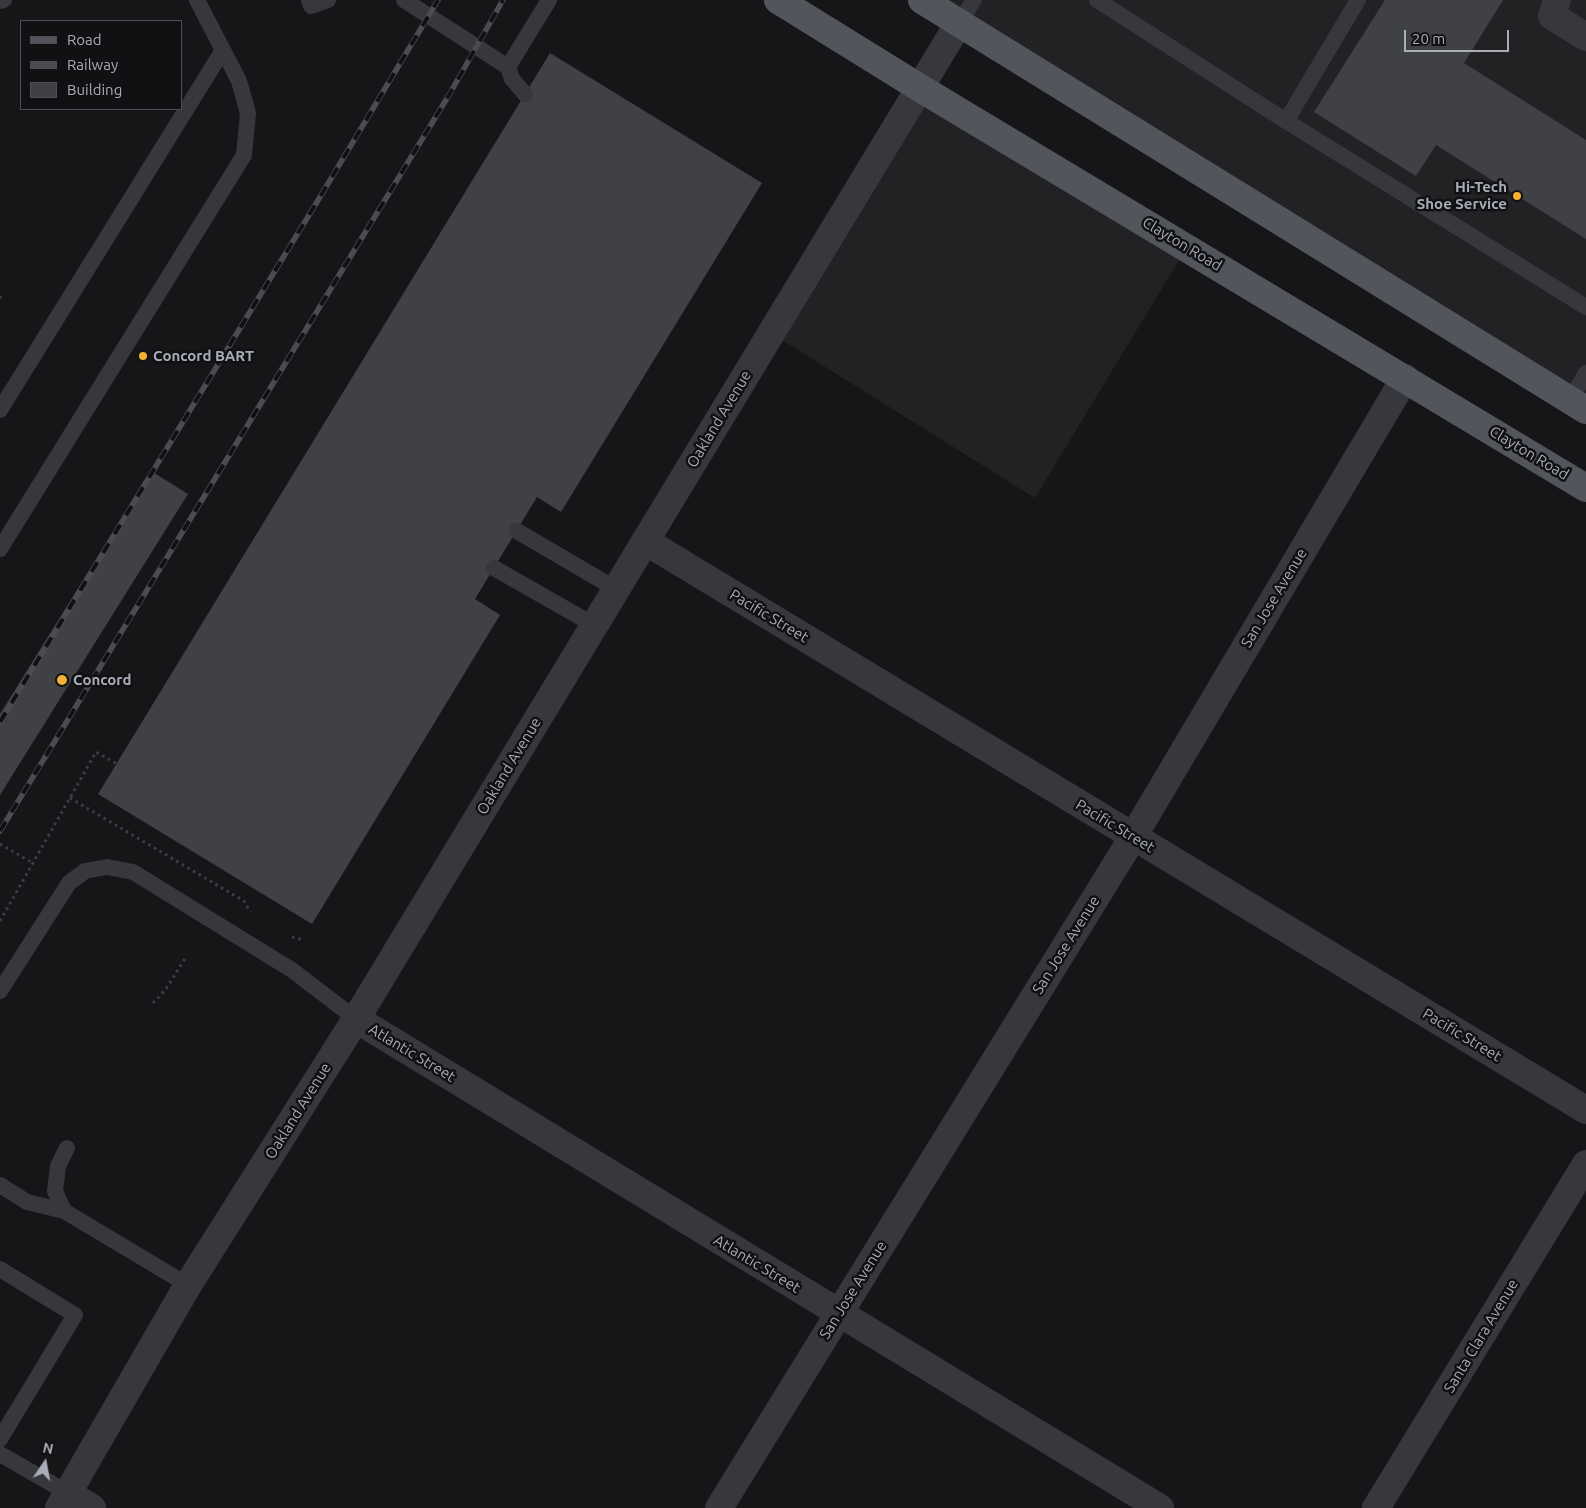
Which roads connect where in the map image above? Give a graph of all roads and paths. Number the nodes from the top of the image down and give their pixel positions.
1 (4, 0) edge
2 (197, 0) edge
3 (310, 0) edge
4 (328, 0) edge
5 (404, 0) edge
6 (549, 0) edge
7 (778, 0) edge
8 (922, 0) edge
9 (974, 0) edge
10 (1097, 0) edge
11 (1358, 0) edge
12 (1557, 0) edge
13 (0, 1) edge
14 (959, 23) junction
15 (1586, 37) edge
16 (224, 50) junction
17 (508, 67) junction
18 (920, 88) junction
19 (526, 94) dead end
20 (1286, 121) junction
21 (0, 296) edge
22 (0, 301) edge
23 (1586, 307) edge
24 (1586, 374) edge
25 (1405, 378) junction
26 (1578, 405) edge
27 (0, 410) edge
28 (1586, 488) edge
29 (517, 531) dead end
30 (645, 541) junction
31 (0, 549) edge
32 (494, 568) dead end
33 (616, 589) junction
34 (594, 625) junction
35 (117, 764) dead end
36 (70, 798) junction
37 (1133, 837) junction
38 (0, 844) edge
39 (33, 863) junction
40 (257, 916) dead end
41 (0, 921) edge
42 (286, 935) dead end
43 (304, 940) dead end
44 (186, 957) dead end
45 (0, 991) edge
46 (153, 1002) dead end
47 (356, 1019) junction
48 (1586, 1110) edge
49 (67, 1148) dead end
50 (1586, 1164) edge
51 (0, 1185) edge
52 (64, 1211) junction
53 (6, 1273) edge
54 (188, 1285) junction
55 (838, 1314) junction
56 (0, 1439) edge
57 (0, 1454) edge
58 (64, 1501) edge
59 (92, 1508) edge
60 (719, 1508) edge
61 (1160, 1508) edge
62 (1376, 1508) edge

1 - 13 lane
2 - 16 lane
3 - 4 lane
5 - 17 lane
6 - 17 lane
7 - 18 main road, Clayton Road
8 - 14 main road
9 - 14 lane
10 - 20 lane
11 - 20 lane
12 - 15 street
14 - 18 street, Oakland Avenue
14 - 26 main road
16 - 27 lane
16 - 31 lane
17 - 19 lane
18 - 25 main road, Clayton Road
18 - 30 street, Oakland Avenue
20 - 23 lane
21 - 22 path
24 - 26 lane
25 - 28 main road, Clayton Road
25 - 37 street, San Jose Avenue
29 - 33 lane
30 - 33 street, Oakland Avenue
30 - 37 street, Pacific Street
32 - 34 lane
33 - 34 street, Oakland Avenue
34 - 47 street, Oakland Avenue
35 - 36 path
36 - 39 path
36 - 40 path
37 - 48 street, Pacific Street
37 - 55 street, San Jose Avenue
38 - 39 path
39 - 41 path
42 - 43 path
44 - 46 path
45 - 47 lane
47 - 54 street, Oakland Avenue
47 - 55 street, Atlantic Street
49 - 52 lane
50 - 62 street, Santa Clara Avenue
51 - 52 lane
52 - 54 lane
53 - 56 lane
54 - 58 street, Oakland Avenue
55 - 60 street, San Jose Avenue
55 - 61 street, Atlantic Street
57 - 58 lane
58 - 59 street

